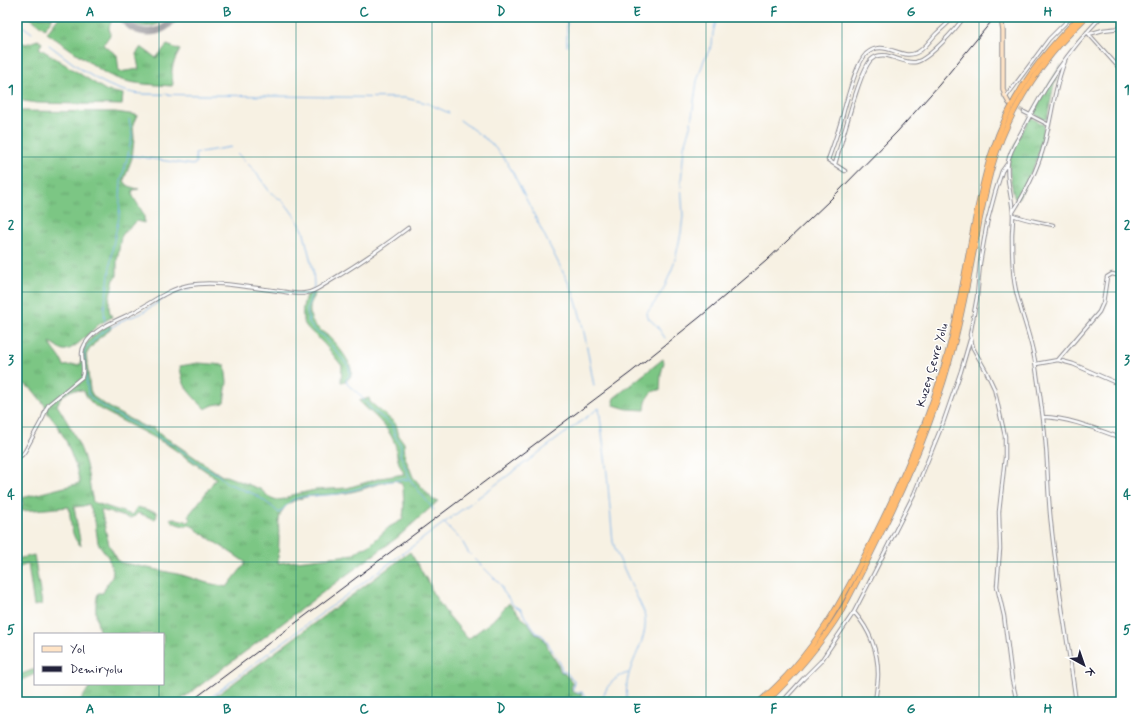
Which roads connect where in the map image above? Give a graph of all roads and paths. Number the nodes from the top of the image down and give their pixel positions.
1 (953, 17) edge
2 (964, 17) edge
3 (1001, 17) edge
4 (1071, 17) edge
5 (1080, 17) edge
6 (1086, 17) edge
7 (1101, 17) edge
8 (1067, 19) edge
9 (1121, 28) edge
10 (1088, 33) junction
11 (1067, 55) junction
12 (1121, 70) edge
13 (1005, 97) junction
14 (1009, 102) dead end
15 (1024, 112) tunnel mouth
16 (1030, 115) junction
17 (1049, 125) junction
18 (1008, 162) junction
19 (836, 164) junction
20 (845, 171) dead end
21 (1013, 214) junction
22 (1053, 225) dead end
23 (408, 228) dead end
24 (1121, 276) edge
25 (970, 338) junction
26 (1058, 360) junction
27 (1036, 364) junction
28 (1121, 385) edge
29 (1043, 417) junction
30 (1121, 438) edge
31 (17, 458) edge
32 (854, 612) junction
33 (759, 702) edge
34 (766, 702) edge
35 (782, 702) edge
36 (875, 702) edge
37 (1017, 702) edge
38 (1076, 702) edge

1 - 19 street
2 - 19 street
3 - 13 street
4 - 8 street
5 - 33 highway, Kuzey Çevre Yolu
6 - 34 highway, Kuzey Çevre Yolu
7 - 10 street
8 - 13 street
9 - 10 street
10 - 11 street
10 - 12 street
11 - 16 street
11 - 17 street
13 - 14 street
15 - 16 street
16 - 17 street
16 - 18 street
17 - 21 street
18 - 21 street
18 - 25 street
19 - 20 street
21 - 22 street
21 - 27 street
23 - 31 street
24 - 26 street
25 - 32 street
25 - 37 street
26 - 27 street
26 - 28 street
27 - 29 street
29 - 30 street
29 - 38 street
32 - 35 street
32 - 36 street

